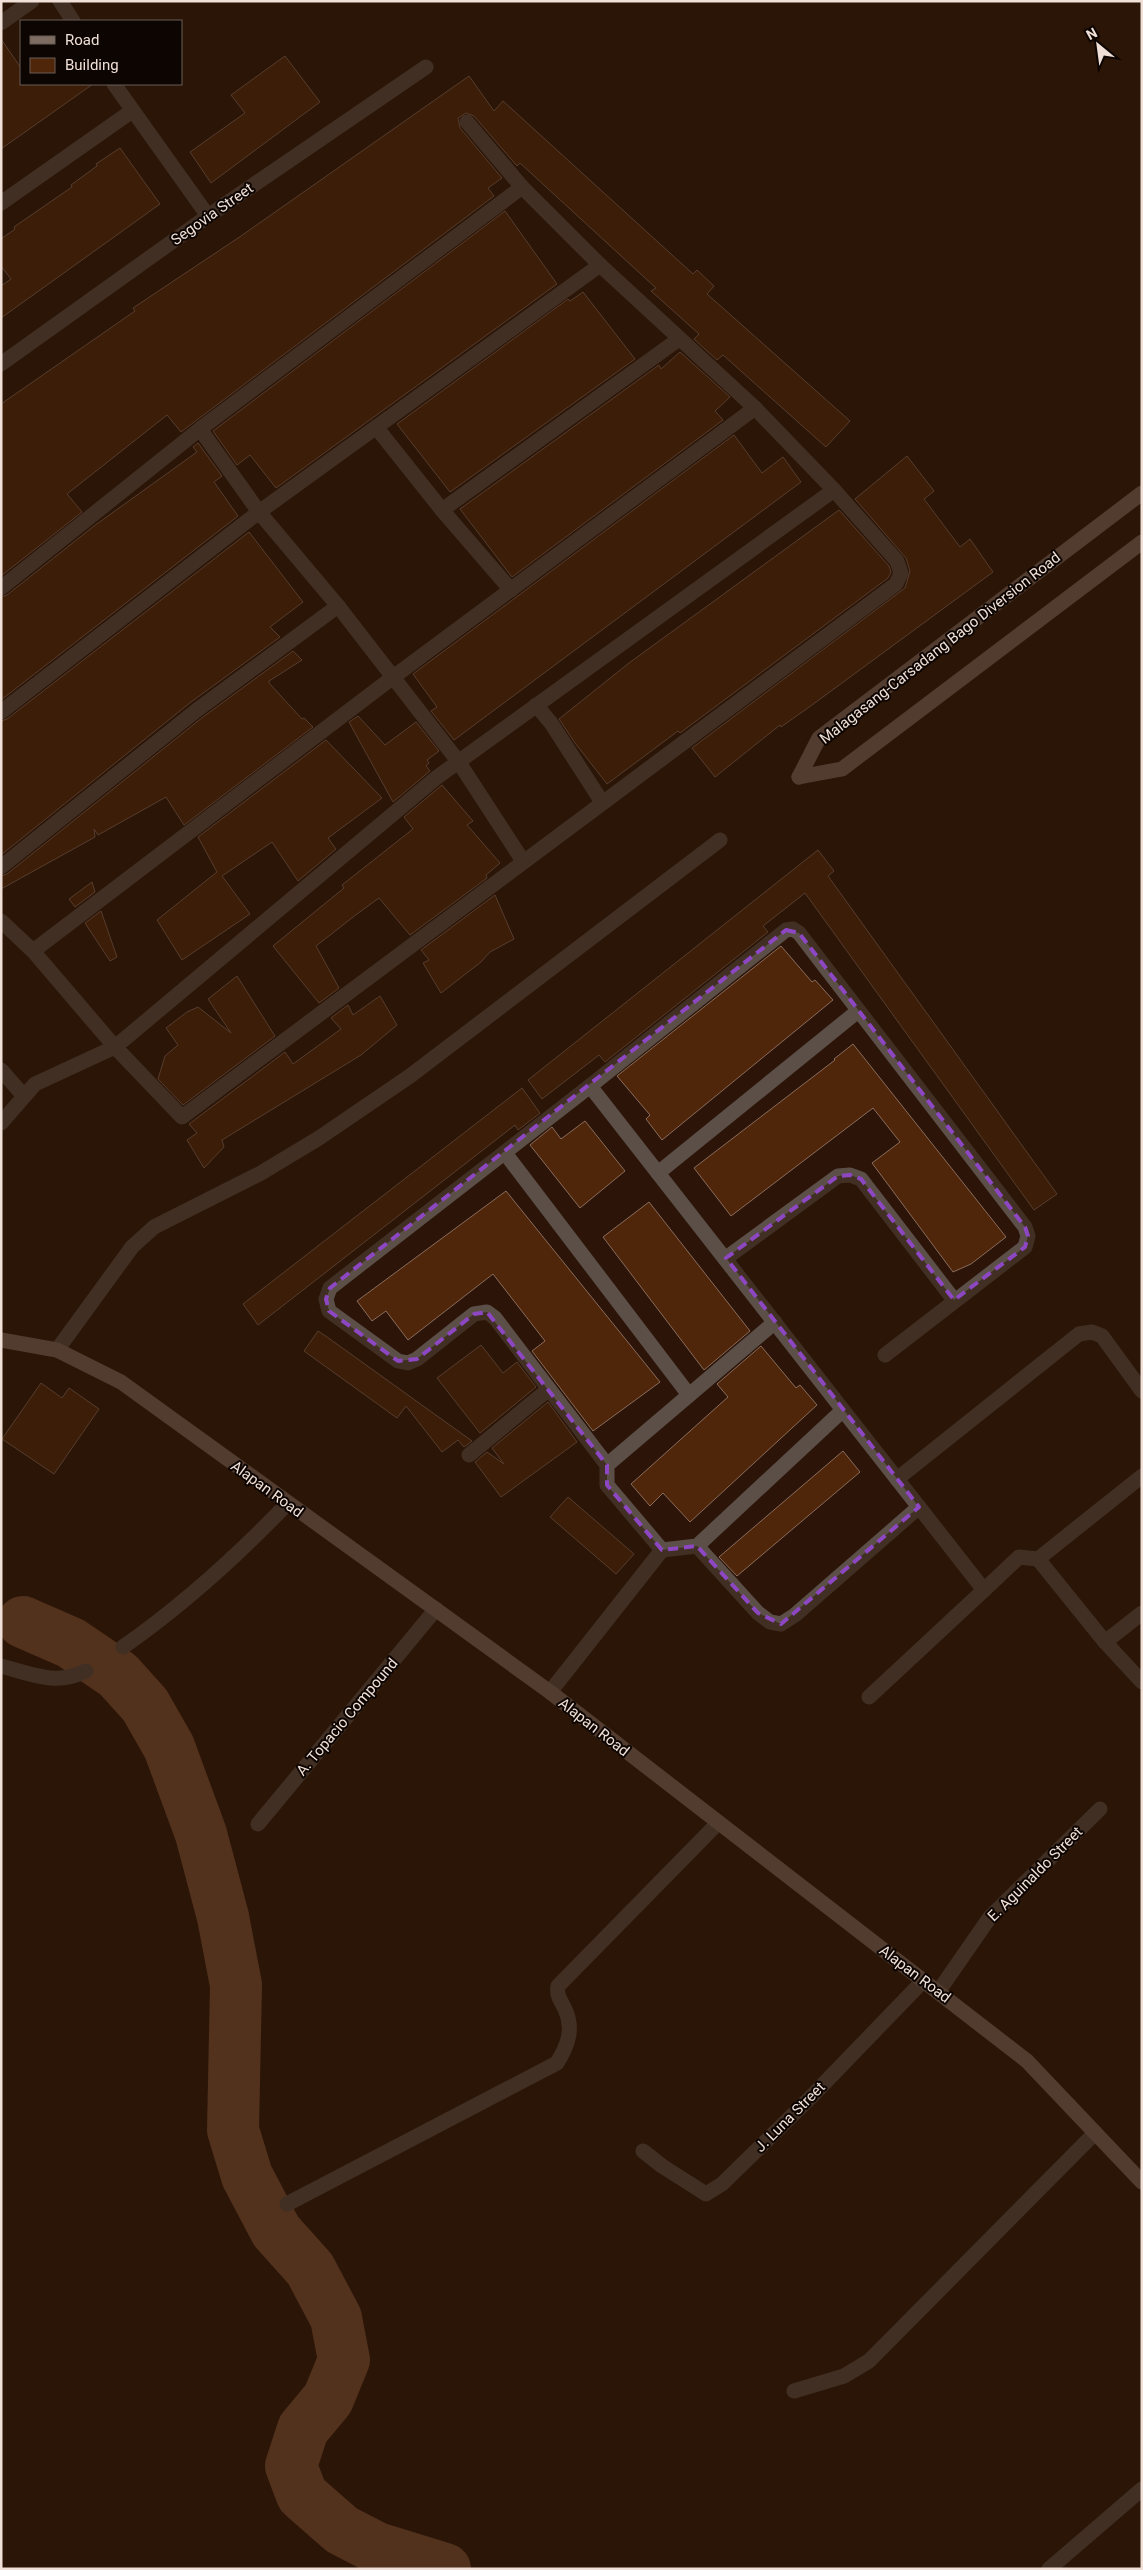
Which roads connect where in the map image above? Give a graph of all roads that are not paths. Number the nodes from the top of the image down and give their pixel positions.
1 (32, 1) edge
2 (60, 1) edge
3 (72, 20) edge
4 (1, 23) edge
5 (426, 67) dead end
6 (115, 85) edge
7 (132, 111) junction
8 (467, 122) dead end
9 (522, 187) junction
10 (1, 203) edge
11 (208, 216) junction
12 (600, 265) junction
13 (679, 339) junction
14 (1, 364) edge
15 (755, 408) junction
16 (376, 427) junction
17 (200, 429) junction
18 (834, 490) junction
19 (1142, 493) edge
20 (442, 510) junction
21 (259, 512) junction
22 (1142, 542) edge
23 (3, 583) edge
24 (511, 590) junction
25 (338, 606) junction
26 (392, 678) junction
27 (536, 705) junction
28 (1, 712) edge
29 (458, 761) junction
30 (602, 802) junction
31 (720, 840) dead end
32 (523, 861) junction
33 (1, 867) edge
34 (1, 921) edge
35 (33, 951) junction
36 (858, 1011) junction
37 (114, 1046) junction
38 (1, 1070) edge
39 (590, 1086) junction
40 (24, 1095) junction
41 (1, 1123) edge
42 (505, 1153) junction
43 (658, 1173) junction
44 (726, 1258) junction
45 (954, 1300) junction
46 (775, 1322) junction
47 (1, 1340) edge
48 (61, 1346) junction
49 (885, 1355) dead end
50 (549, 1389) junction
51 (1142, 1391) edge
52 (689, 1395) junction
53 (843, 1410) junction
54 (469, 1455) dead end
55 (606, 1465) junction
56 (1142, 1476) edge
57 (897, 1479) junction
58 (288, 1504) junction
59 (919, 1507) junction
60 (697, 1546) junction
61 (662, 1550) junction
62 (1038, 1559) junction
63 (984, 1590) junction
64 (436, 1610) junction
65 (1142, 1613) edge
66 (1105, 1642) junction
67 (122, 1647) dead end
68 (1, 1666) edge
69 (86, 1671) dead end
70 (1142, 1682) edge
71 (550, 1692) junction
72 (869, 1697) dead end
73 (1100, 1809) dead end
74 (718, 1823) junction
75 (258, 1824) dead end
76 (923, 1981) junction
77 (938, 1992) junction
78 (1095, 2133) junction
79 (643, 2151) dead end
80 (1142, 2182) edge
81 (287, 2204) dead end
82 (794, 2392) dead end
83 (1142, 2489) edge
84 (1049, 2569) edge

1 - 4 street
2 - 3 street
5 - 11 street, Segovia Street
6 - 7 street
7 - 10 street
7 - 11 street
8 - 9 street
9 - 12 street
9 - 17 street
11 - 14 street, Segovia Street
12 - 13 street
12 - 16 street
13 - 15 street
13 - 20 street
15 - 18 street
15 - 24 street
16 - 20 street
16 - 21 street
17 - 21 street
17 - 23 street
18 - 27 street
18 - 30 street
19 - 22 street, Malagasang-Carsadang Bago Diversion Road
20 - 24 street
21 - 25 street
21 - 28 street
24 - 26 street
25 - 26 street
25 - 33 street
26 - 29 street
26 - 35 street
27 - 29 street
27 - 30 street
29 - 32 street
29 - 37 street
30 - 32 street
31 - 48 street
32 - 37 street
34 - 35 street
35 - 37 street
36 - 39 street
36 - 43 street
36 - 45 street
37 - 40 street
38 - 40 street
39 - 42 street
39 - 43 street
40 - 41 street
42 - 50 street
42 - 52 street
43 - 44 street
44 - 45 street
44 - 46 street
45 - 49 street
46 - 52 street
46 - 53 street
47 - 48 street, Alapan Road
48 - 58 street, Alapan Road
50 - 54 street
50 - 55 street
51 - 57 street
52 - 55 street
53 - 57 street
53 - 60 street
55 - 61 street
56 - 62 street
57 - 59 street
58 - 64 street, Alapan Road
58 - 67 street
59 - 60 street
59 - 63 street
60 - 61 street
61 - 71 street
62 - 63 street
62 - 66 street
63 - 72 street
64 - 71 street, Alapan Road
64 - 75 street, A. Topacio Compound
65 - 66 street
66 - 70 street
68 - 69 street
71 - 74 street, Alapan Road
73 - 77 street, E. Aguinaldo Street
74 - 76 street, Alapan Road
74 - 81 street
76 - 77 street, Alapan Road
76 - 79 street, J. Luna Street
77 - 78 street, Alapan Road
78 - 80 street, Alapan Road
78 - 82 street
83 - 84 street

